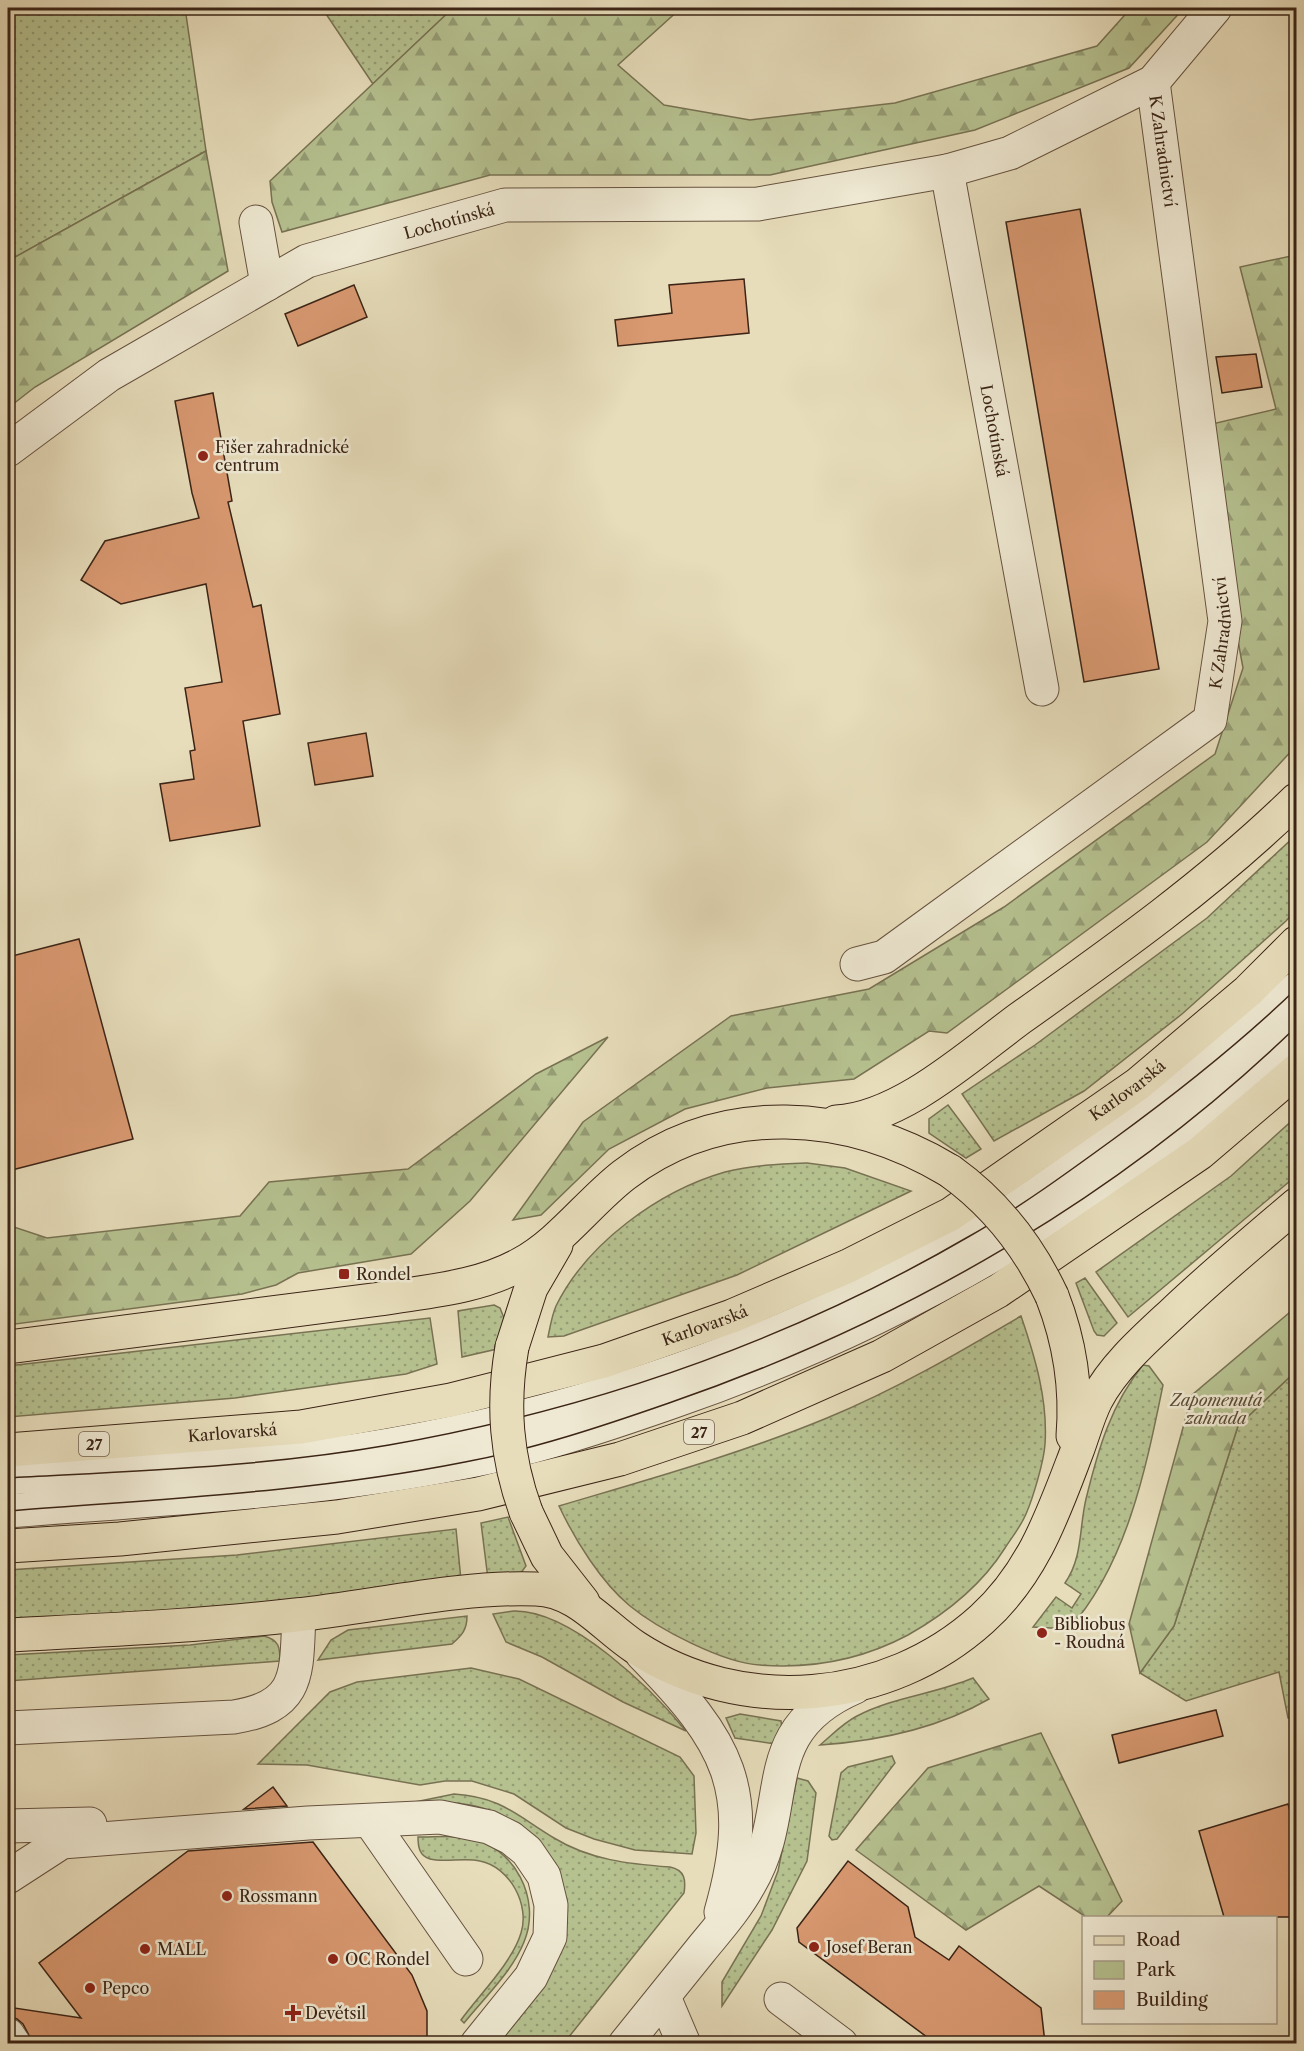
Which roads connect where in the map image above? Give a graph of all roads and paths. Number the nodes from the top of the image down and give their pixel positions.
1 (1215, 8) edge
2 (1154, 82) junction
3 (947, 171) junction
4 (256, 222) dead end
5 (267, 284) junction
6 (8, 450) edge
7 (1042, 689) dead end
8 (1296, 800) edge
9 (1296, 943) edge
10 (857, 964) dead end
11 (1296, 989) edge
12 (1296, 1027) edge
13 (1296, 1071) edge
14 (819, 1123) junction
15 (1296, 1205) edge
16 (586, 1208) junction
17 (8, 1347) edge
18 (8, 1450) edge
19 (8, 1478) edge
20 (1065, 1482) junction
21 (8, 1511) edge
22 (8, 1546) edge
23 (299, 1615) junction
24 (594, 1615) junction
25 (8, 1635) edge
26 (633, 1646) junction
27 (859, 1685) junction
28 (8, 1728) edge
29 (370, 1821) junction
30 (151, 1822) dead end
31 (8, 1827) edge
32 (8, 1877) edge
33 (716, 1932) junction
34 (466, 1959) dead end
35 (664, 1997) junction
36 (781, 1999) dead end
37 (8, 2035) edge
38 (14, 2043) edge
39 (477, 2043) edge
40 (625, 2043) edge
41 (684, 2043) edge
42 (841, 2043) edge

1 - 2 street, Lochotínská
2 - 3 street, Lochotínská
2 - 10 street, K Zahradnictví
3 - 5 street, Lochotínská
3 - 7 street, Lochotínská
4 - 5 street
5 - 6 street, Lochotínská
8 - 14 main road
9 - 18 main road, Karlovarská / 27
11 - 19 street, Karlovarská
12 - 21 street
13 - 22 main road, 27
14 - 16 main road
14 - 20 main road, bridge
15 - 20 main road
16 - 17 main road
16 - 24 main road, bridge
20 - 27 main road
23 - 24 main road
23 - 25 main road
23 - 28 street
24 - 26 main road
26 - 27 main road
26 - 33 street
27 - 33 street
29 - 32 street
29 - 34 street
29 - 39 street
30 - 31 street
33 - 35 street
35 - 40 street
35 - 41 street
36 - 42 street
37 - 38 street

